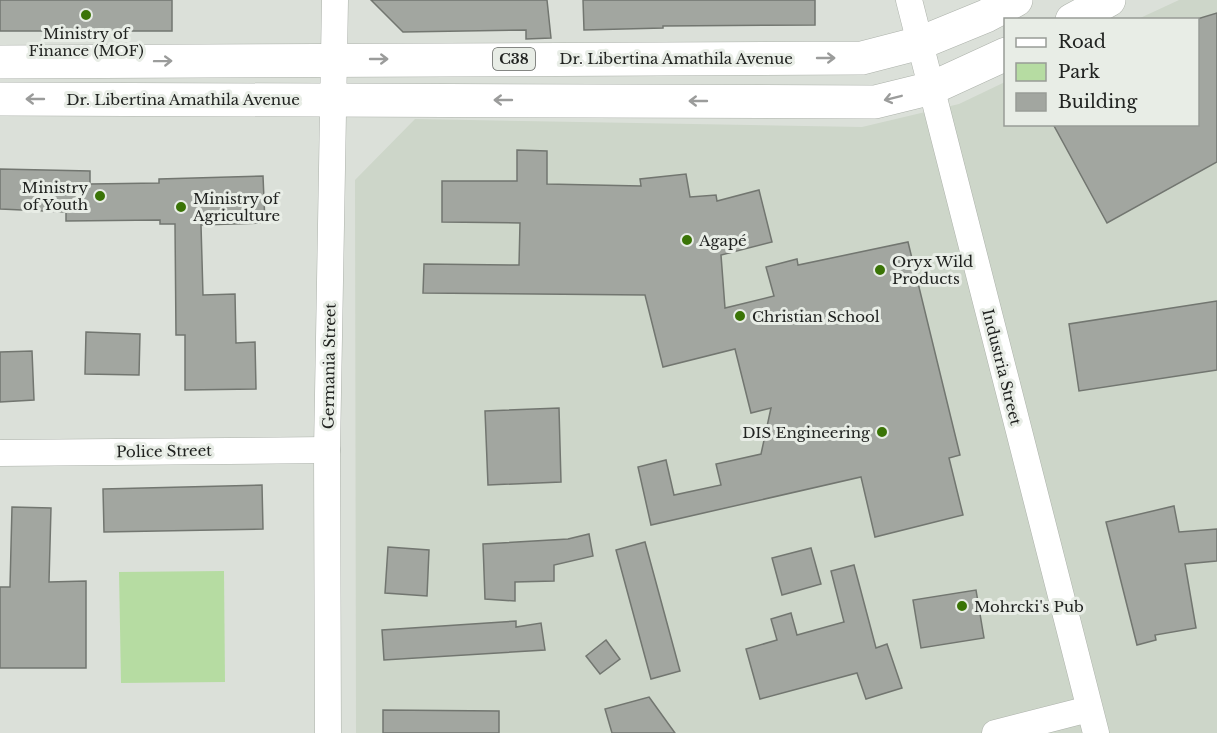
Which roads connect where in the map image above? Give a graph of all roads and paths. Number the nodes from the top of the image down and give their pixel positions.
1 (335, 0) edge
2 (909, 0) edge
3 (1016, 0) edge
4 (1109, 0) edge
5 (1076, 18) edge
6 (920, 44) junction
7 (1004, 54) edge
8 (335, 59) junction
9 (0, 62) edge
10 (932, 88) junction
11 (0, 99) edge
12 (333, 99) junction
13 (327, 450) junction
14 (0, 453) edge
15 (1092, 721) edge
16 (328, 733) edge
17 (995, 733) edge

1 - 8 street, Germania Street
2 - 6 street, Industria Street
3 - 6 main road, Dr. Libertina Amathila Avenue / C38
4 - 5 main road
8 -> 6 main road, Dr. Libertina Amathila Avenue / C38
6 - 10 street, Industria Street
7 - 10 main road, Dr. Libertina Amathila Avenue
9 -> 8 main road, Dr. Libertina Amathila Avenue / C38
8 - 12 street, Germania Street
10 -> 12 main road, Dr. Libertina Amathila Avenue
10 - 15 street, Industria Street
12 -> 11 main road, Dr. Libertina Amathila Avenue
12 - 13 street, Germania Street
13 - 14 street, Police Street
13 - 16 street, Germania Street
15 - 17 street

